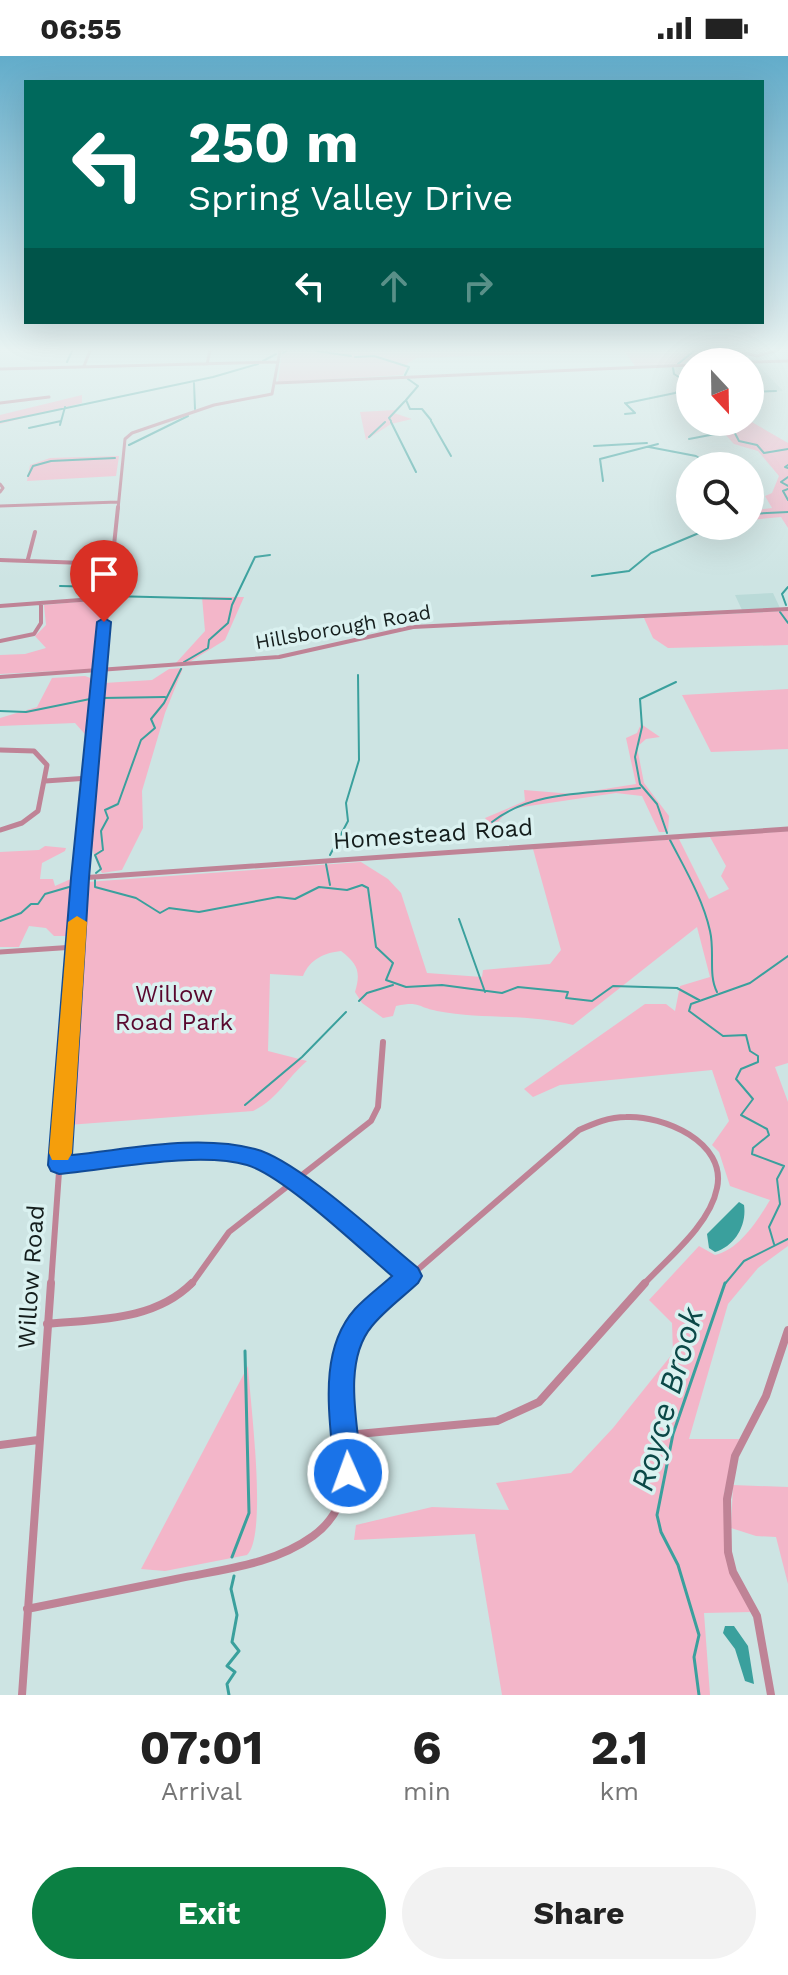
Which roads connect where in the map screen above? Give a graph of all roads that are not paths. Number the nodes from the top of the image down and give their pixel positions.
1 (150, 427) edge
2 (0, 484) edge
3 (0, 492) edge
4 (118, 502) junction
5 (0, 506) edge
6 (35, 532) dead end
7 (28, 559) junction
8 (0, 560) edge
9 (111, 564) junction
10 (107, 598) junction
11 (41, 604) junction
12 (0, 606) edge
13 (788, 609) edge
14 (0, 641) edge
15 (99, 672) junction
16 (0, 677) edge
17 (0, 750) edge
18 (89, 778) junction
19 (45, 781) junction
20 (788, 829) edge
21 (0, 830) edge
22 (80, 878) junction
23 (75, 947) junction
24 (0, 952) edge
25 (383, 1042) dead end
26 (59, 1165) junction
27 (295, 1182) junction
28 (410, 1276) junction
29 (47, 1324) junction
30 (788, 1330) edge
31 (347, 1435) junction
32 (38, 1440) junction
33 (0, 1445) edge
34 (27, 1609) junction
35 (22, 1695) edge
36 (771, 1695) edge

1 - 4 street, Willow Road
2 - 3 street
4 - 5 street
4 - 9 street, Willow Road
6 - 7 street
7 - 8 street
7 - 9 street
9 - 10 street, Willow Road
10 - 11 street
10 - 15 street, Willow Road
11 - 12 street
11 - 14 street
13 - 15 street, Hillsborough Road
15 - 16 street, Hillsborough Road
15 - 18 street, Willow Road
17 - 19 street
18 - 19 street
18 - 22 street, Willow Road
19 - 21 street
20 - 22 street, Homestead Road
22 - 23 street, Willow Road
23 - 24 street
23 - 26 street, Willow Road
25 - 27 street
26 - 27 street
26 - 29 street, Willow Road
27 - 28 street
27 - 29 street
28 - 31 street
28 - 31 street
29 - 32 street, Willow Road
30 - 36 street
31 - 34 street
32 - 33 street
32 - 34 street, Willow Road
34 - 35 street, Willow Road

